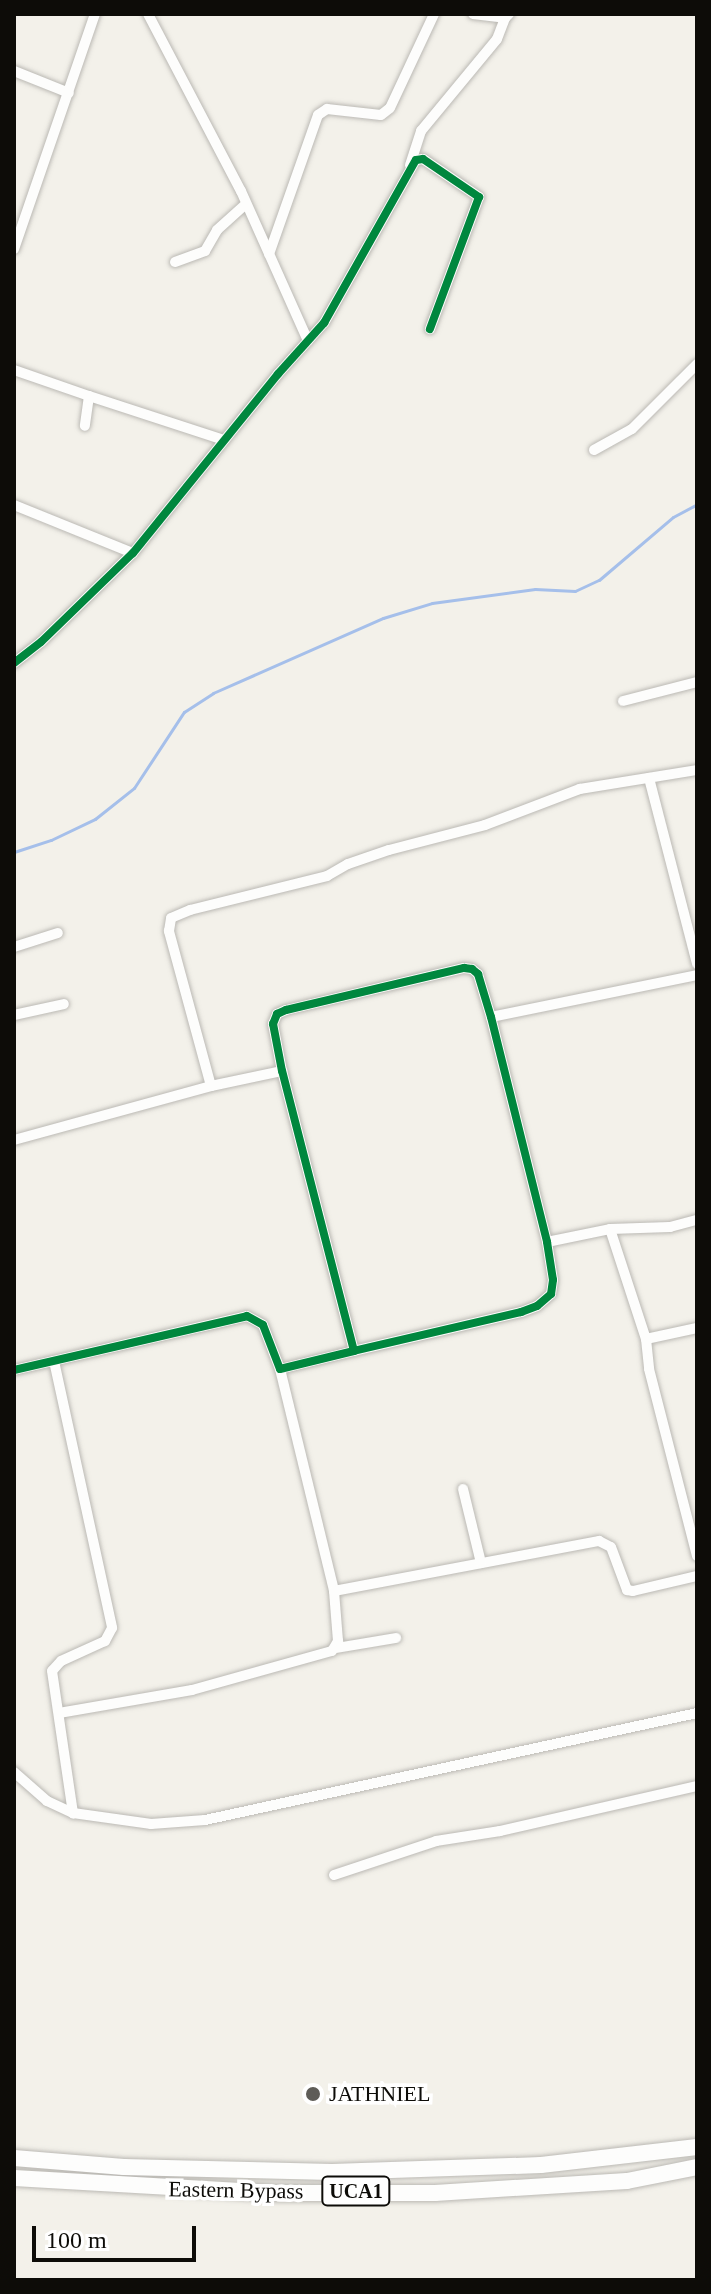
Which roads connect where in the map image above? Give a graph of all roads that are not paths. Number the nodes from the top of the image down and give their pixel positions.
1 (95, 14) edge
2 (148, 14) edge
3 (434, 14) edge
4 (473, 14) edge
5 (507, 16) edge
6 (14, 71) edge
7 (69, 93) junction
8 (410, 167) junction
9 (246, 204) junction
10 (14, 249) edge
11 (269, 254) junction
12 (175, 262) dead end
13 (430, 329) dead end
14 (308, 341) junction
15 (697, 364) edge
16 (14, 370) edge
17 (89, 396) junction
18 (85, 426) dead end
19 (224, 440) junction
20 (594, 450) dead end
21 (14, 505) edge
22 (133, 553) junction
23 (14, 663) edge
24 (697, 682) edge
25 (623, 701) dead end
26 (697, 770) edge
27 (649, 778) junction
28 (58, 933) dead end
29 (14, 947) edge
30 (697, 964) edge
31 (697, 975) edge
32 (64, 1004) dead end
33 (14, 1015) edge
34 (491, 1017) junction
35 (282, 1071) junction
36 (211, 1086) junction
37 (14, 1140) edge
38 (697, 1220) edge
39 (610, 1229) junction
40 (547, 1242) junction
41 (697, 1328) edge
42 (646, 1339) junction
43 (354, 1351) junction
44 (54, 1361) junction
45 (280, 1369) junction
46 (14, 1370) edge
47 (463, 1489) dead end
48 (697, 1556) edge
49 (481, 1563) junction
50 (697, 1576) edge
51 (334, 1591) junction
52 (396, 1638) dead end
53 (336, 1648) junction
54 (59, 1713) junction
55 (697, 1713) edge
56 (14, 1772) edge
57 (697, 1786) edge
58 (73, 1813) junction
59 (334, 1875) dead end
60 (697, 2147) edge
61 (14, 2158) edge
62 (697, 2167) edge
63 (14, 2178) edge

1 - 7 street
2 - 9 street
3 - 11 street
4 - 5 street
5 - 8 street
6 - 7 street
7 - 10 street
8 - 13 street
8 - 14 street
9 - 11 street
9 - 12 street
11 - 14 street
14 - 19 street
15 - 20 street
16 - 17 street
17 - 18 street
17 - 19 street
19 - 22 street
21 - 22 street
22 - 23 street
24 - 25 street
26 - 27 street
27 - 30 street
27 - 36 street
28 - 29 street
31 - 34 street
32 - 33 street
34 - 35 street
34 - 40 street
35 - 36 street
35 - 43 street
36 - 37 street
38 - 39 street
39 - 40 street
39 - 42 street
40 - 43 street
41 - 42 street
42 - 48 street
43 - 45 street
44 - 45 street
44 - 46 street
44 - 54 street
45 - 51 street
47 - 49 street
49 - 50 street
49 - 51 street
51 - 53 street
52 - 53 street
53 - 54 street
54 - 58 street
55 - 58 street
56 - 58 street
57 - 59 street
60 - 61 main road, Eastern Bypass / UCA1
62 - 63 main road, Eastern Bypass / UCA1

